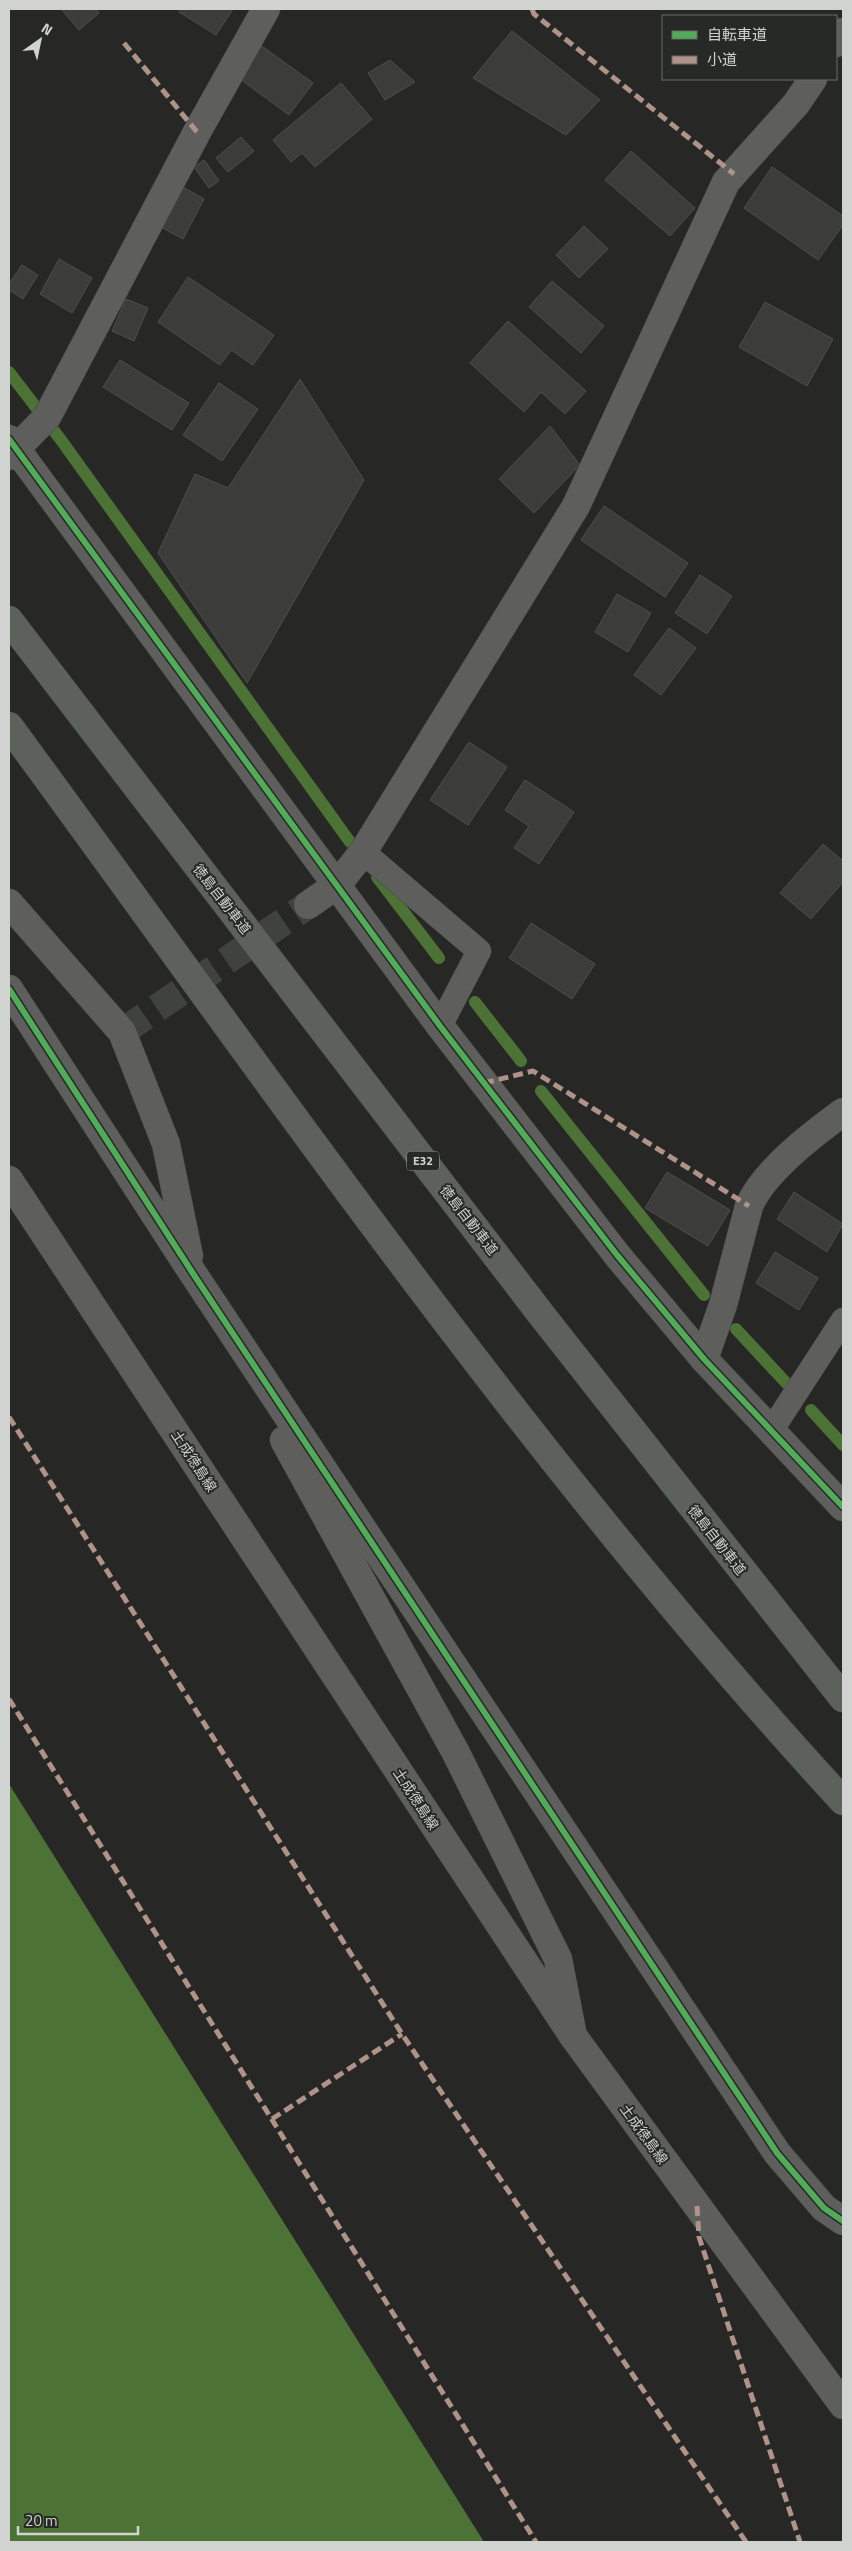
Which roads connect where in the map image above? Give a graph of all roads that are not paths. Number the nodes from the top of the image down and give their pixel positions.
1 (266, 9) edge
2 (812, 80) edge
3 (11, 448) edge
4 (9, 620) edge
5 (9, 726) edge
6 (363, 852) junction
7 (337, 885) junction
8 (9, 903) edge
9 (308, 905) tunnel mouth
10 (9, 989) edge
11 (440, 1026) junction
12 (843, 1112) edge
13 (9, 1180) edge
14 (192, 1272) junction
15 (843, 1320) edge
16 (704, 1359) junction
17 (771, 1431) junction
18 (843, 1507) edge
19 (843, 1698) edge
20 (843, 1801) edge
21 (573, 2036) junction
22 (843, 2221) edge
23 (843, 2405) edge

1 - 3 street
2 - 6 street
3 - 7 street
4 - 19 highway, 徳島自動車道 / E32
5 - 20 highway
6 - 7 street
6 - 11 lane
7 - 9 street
7 - 11 street
8 - 14 street
10 - 14 street
11 - 16 street
12 - 16 street
13 - 21 street, 土成徳島線
14 - 21 street
14 - 22 street
15 - 17 lane
16 - 17 street
17 - 18 street
21 - 23 street, 土成徳島線

